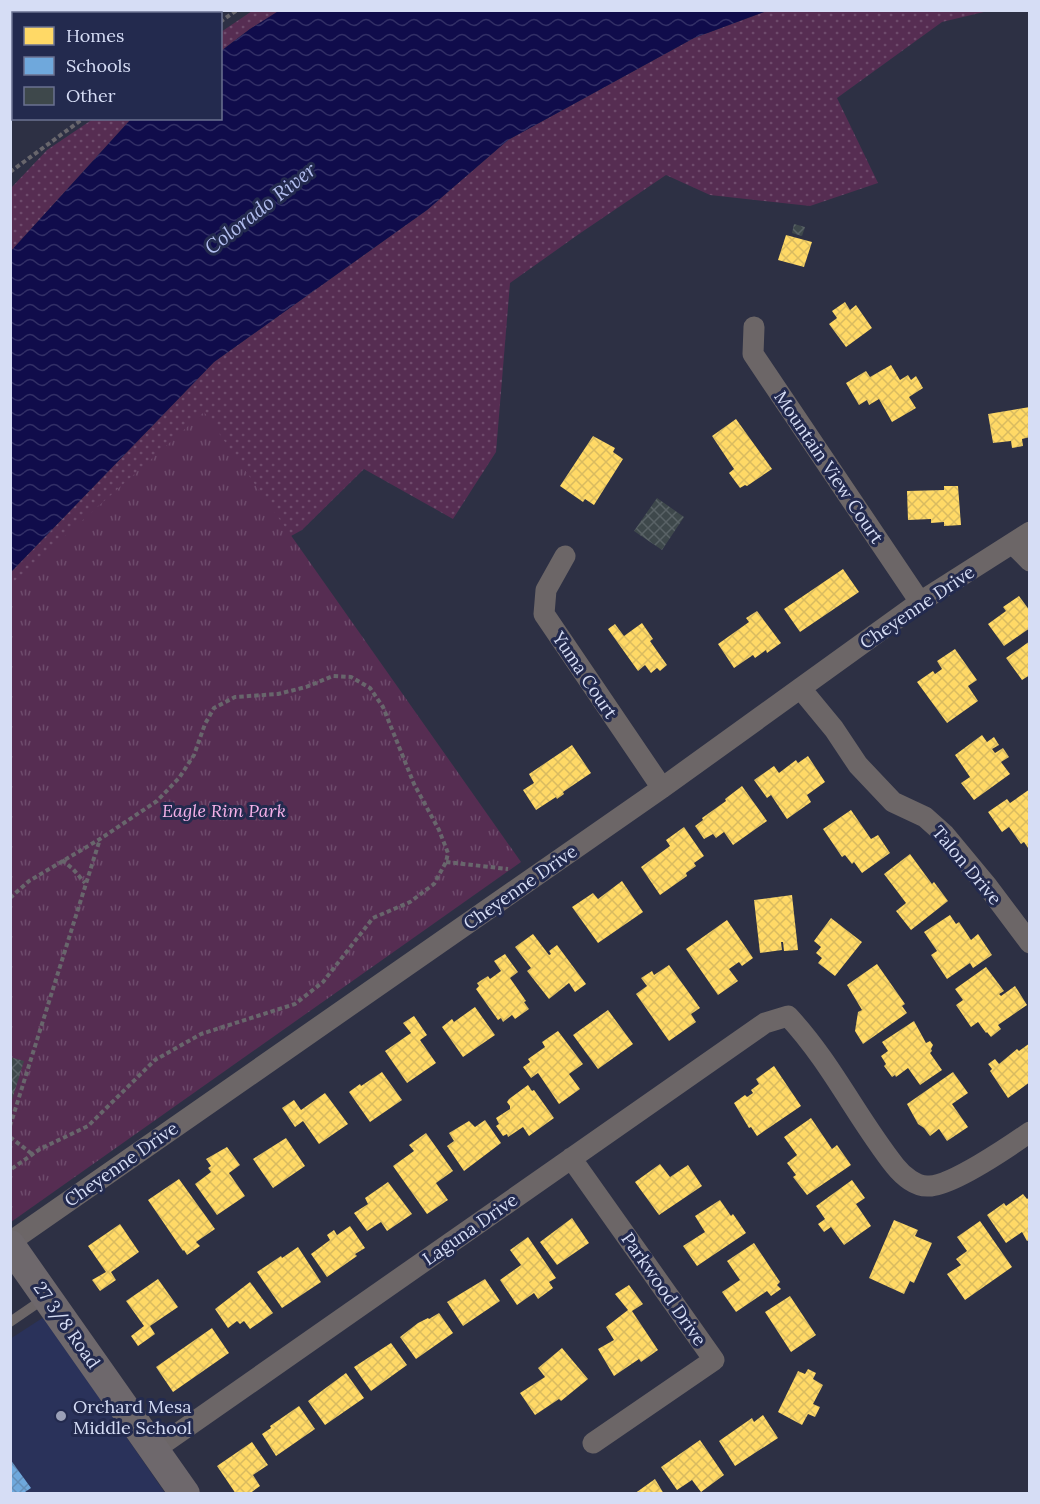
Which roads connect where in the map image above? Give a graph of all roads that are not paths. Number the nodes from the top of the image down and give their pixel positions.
1 (754, 327) dead end
2 (1021, 538) edge
3 (565, 556) dead end
4 (1029, 561) edge
5 (920, 602) junction
6 (801, 689) junction
7 (662, 788) junction
8 (1029, 943) edge
9 (1029, 1132) edge
10 (571, 1158) junction
11 (10, 1243) edge
12 (47, 1296) junction
13 (10, 1322) edge
14 (593, 1443) dead end
15 (154, 1450) junction
16 (186, 1494) edge

1 - 5 street, Mountain View Court
2 - 4 street
2 - 5 street, Cheyenne Drive
3 - 7 street, Yuma Court
5 - 6 street, Cheyenne Drive
6 - 7 street, Cheyenne Drive
6 - 8 street, Talon Drive
7 - 11 street, Cheyenne Drive
9 - 10 street, Laguna Drive
10 - 14 street, Parkwood Drive
10 - 15 street, Laguna Drive
11 - 12 street, 27 3/8 Road
12 - 13 lane
12 - 15 street, 27 3/8 Road
15 - 16 street, 27 3/8 Road

